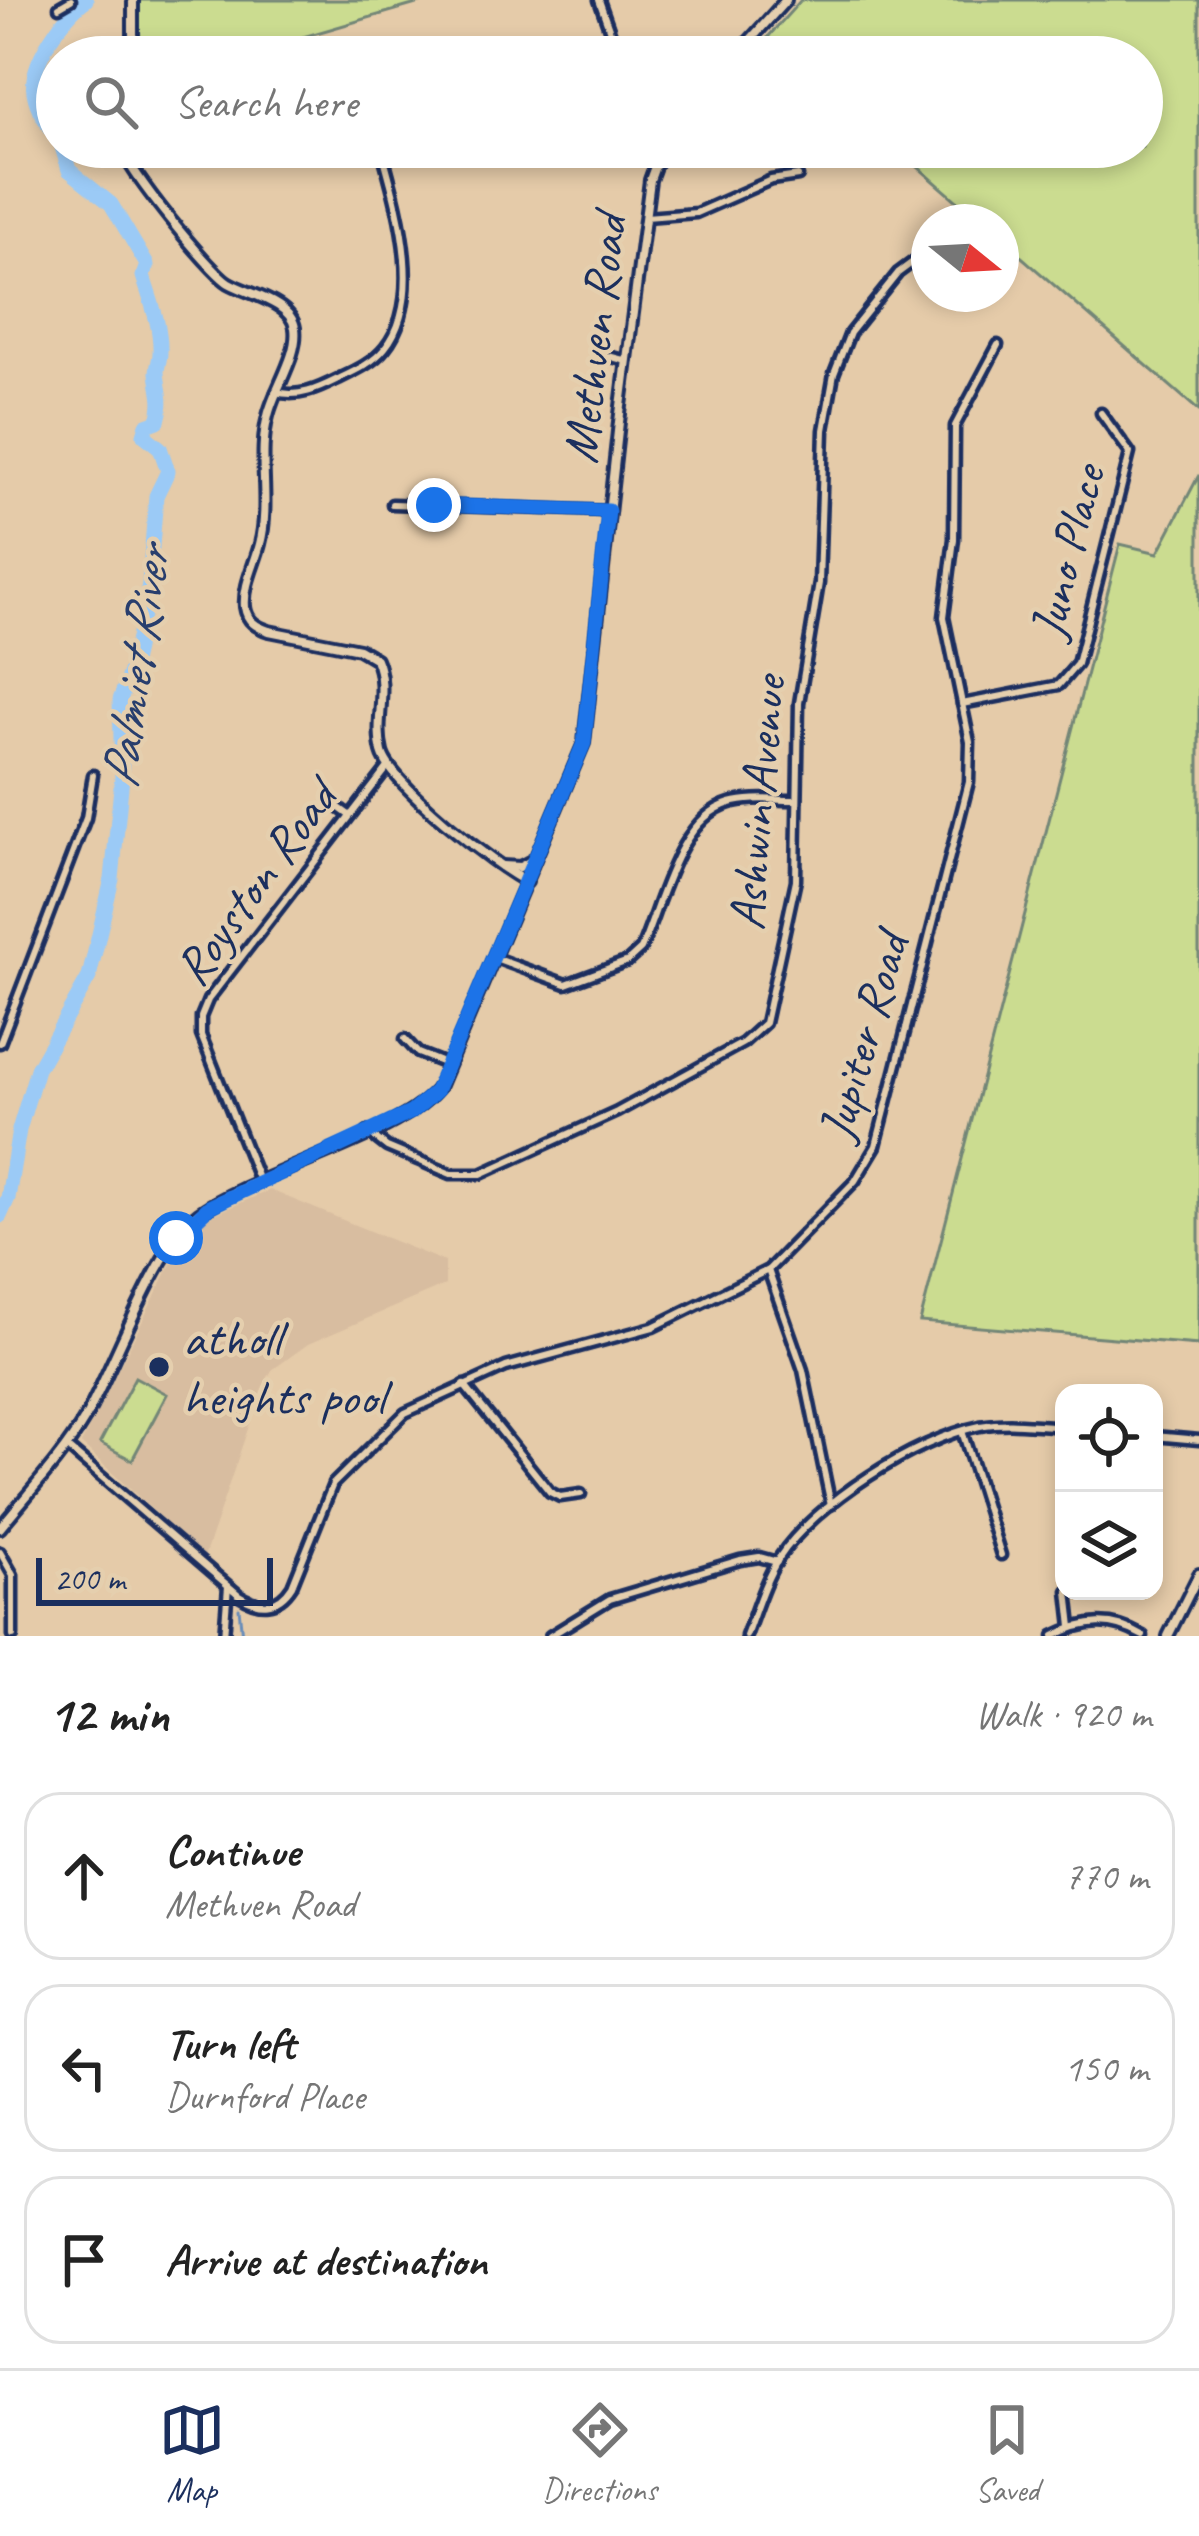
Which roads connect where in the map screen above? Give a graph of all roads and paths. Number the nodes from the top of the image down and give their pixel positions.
1 (71, 0) edge
2 (133, 0) edge
3 (599, 0) edge
4 (786, 0) edge
5 (59, 8) dead end
6 (133, 36) edge
7 (612, 36) edge
8 (754, 36) edge
9 (130, 168) edge
10 (386, 168) edge
11 (653, 168) edge
12 (798, 176) dead end
13 (646, 217) junction
14 (911, 263) edge
15 (998, 345) dead end
16 (608, 356) dead end
17 (627, 361) junction
18 (276, 392) junction
19 (1101, 413) dead end
20 (392, 504) dead end
21 (608, 511) junction
22 (962, 704) junction
23 (388, 767) junction
24 (93, 775) dead end
25 (796, 800) junction
26 (331, 802) dead end
27 (349, 815) junction
28 (538, 856) junction
29 (501, 866) junction
30 (527, 882) junction
31 (495, 958) junction
32 (405, 1040) dead end
33 (0, 1043) edge
34 (448, 1065) junction
35 (368, 1132) junction
36 (260, 1182) junction
37 (768, 1270) junction
38 (464, 1384) junction
39 (1055, 1427) edge
40 (962, 1431) junction
41 (1163, 1437) edge
42 (1199, 1440) edge
43 (68, 1448) junction
44 (581, 1494) dead end
45 (831, 1505) junction
46 (0, 1528) edge
47 (0, 1552) edge
48 (1001, 1555) dead end
49 (777, 1562) junction
50 (1199, 1574) edge
51 (228, 1586) junction
52 (1069, 1600) edge
53 (1072, 1628) junction
54 (13, 1636) edge
55 (224, 1636) edge
56 (550, 1636) edge
57 (746, 1636) edge
58 (1054, 1636) edge
59 (1144, 1636) edge
60 (1168, 1636) edge

1 - 5 street
2 - 6 street
3 - 7 street
4 - 8 street
9 - 18 street
10 - 18 street
11 - 13 street, Methven Road
12 - 13 street
13 - 17 street, Methven Road
14 - 25 street, Ashwin Avenue
15 - 22 street, Jupiter Road
16 - 17 street
17 - 21 street, Methven Road
18 - 23 street
19 - 22 street, Juno Place
20 - 21 street
21 - 28 street, Methven Road
22 - 37 street, Jupiter Road
23 - 27 street, Royston Road
23 - 29 street
24 - 33 street
25 - 31 street
25 - 35 street, Ashwin Avenue
26 - 27 street
27 - 36 street, Royston Road
28 - 29 street
28 - 30 street, Methven Road
29 - 30 street
30 - 31 street, Methven Road
31 - 34 street, Methven Road
32 - 34 street
34 - 35 street, Methven Road
35 - 36 street, Methven Road
36 - 43 street, Methven Road
37 - 38 street, Jupiter Road
37 - 45 street
38 - 44 street
38 - 51 street, Jupiter Road
39 - 40 street
40 - 45 street
40 - 48 street
41 - 42 street
43 - 46 street, Methven Road
43 - 51 street, Jupiter Road
45 - 49 street
47 - 54 street
49 - 56 street
49 - 57 street
50 - 60 street
51 - 55 street
52 - 53 street
53 - 58 street
53 - 59 street

